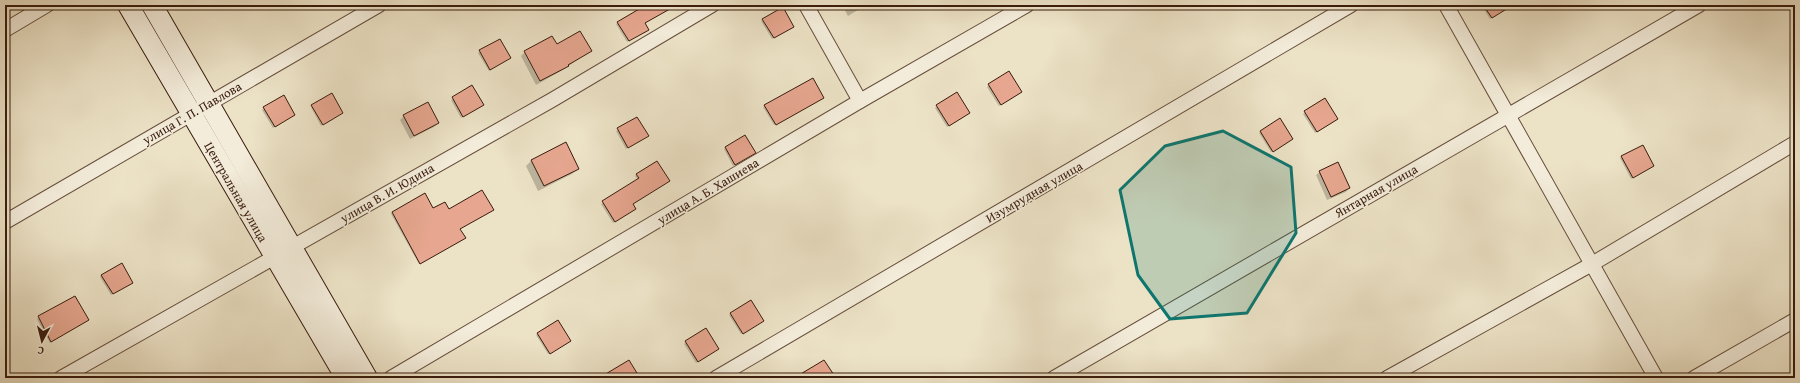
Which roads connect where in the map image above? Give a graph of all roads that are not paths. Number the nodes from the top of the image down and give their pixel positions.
1 (47, 5) edge
2 (128, 5) edge
3 (152, 5) edge
4 (379, 5) edge
5 (712, 5) edge
6 (806, 5) edge
7 (1027, 5) edge
8 (1351, 5) edge
9 (1446, 5) edge
10 (1699, 5) edge
11 (5, 30) edge
12 (860, 101) junction
13 (208, 104) junction
14 (191, 115) junction
15 (1508, 115) junction
16 (1795, 143) edge
17 (5, 222) edge
18 (283, 252) junction
19 (1592, 264) junction
20 (1795, 320) edge
21 (61, 378) edge
22 (346, 378) edge
23 (367, 378) edge
24 (391, 378) edge
25 (716, 378) edge
26 (1054, 378) edge
27 (1387, 378) edge
28 (1656, 378) edge
29 (1694, 378) edge

1 - 11 street
2 - 14 street, Центральная улица
3 - 13 street, Центральная улица
4 - 13 street, улица Г. П. Павлова
5 - 18 street, улица В. И. Юдина
6 - 12 street
7 - 12 street, улица А. Б. Хашиева
8 - 25 street, Изумрудная улица
9 - 15 street
10 - 15 street, Янтарная улица
12 - 24 street, улица А. Б. Хашиева
13 - 14 street, улица Г. П. Павлова
13 - 18 street, Центральная улица
14 - 17 street, улица Г. П. Павлова
14 - 18 street, Центральная улица
15 - 19 street
15 - 26 street, Янтарная улица
16 - 19 street
18 - 21 street, улица В. И. Юдина
18 - 22 street, Центральная улица
18 - 23 street
19 - 27 street
19 - 28 street
20 - 29 street

